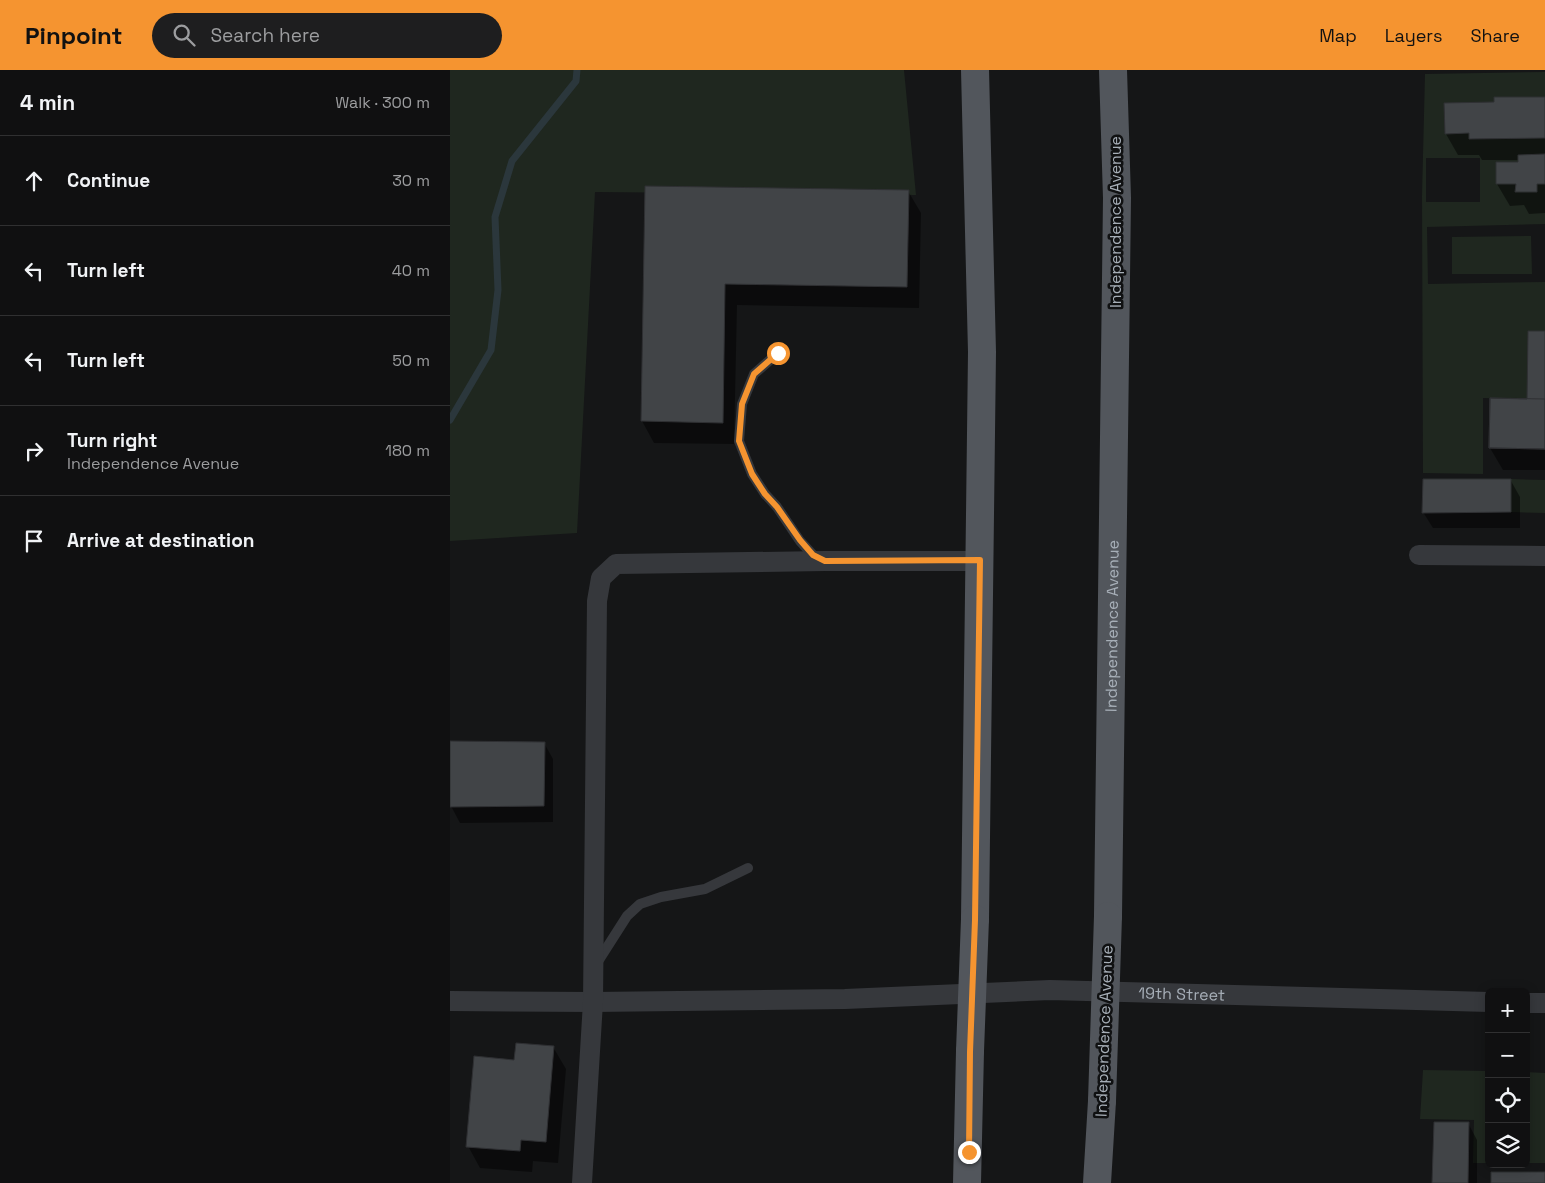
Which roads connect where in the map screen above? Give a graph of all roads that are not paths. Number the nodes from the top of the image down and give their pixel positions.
1 (975, 70) edge
2 (1113, 70) edge
3 (778, 353) dead end
4 (1419, 556) dead end
5 (1545, 556) edge
6 (980, 560) junction
7 (825, 561) junction
8 (748, 868) dead end
9 (594, 968) junction
10 (450, 1001) edge
11 (593, 1002) junction
12 (1485, 1002) edge
13 (1530, 1003) edge
14 (1545, 1003) edge
15 (582, 1183) edge
16 (967, 1183) edge
17 (1097, 1183) edge

1 - 6 main road
2 - 17 main road, Independence Avenue, bridge
3 - 7 lane
4 - 5 street
6 - 7 street
6 - 16 main road, bridge
7 - 9 street
8 - 9 lane
9 - 11 street
10 - 11 street, 19th Street
11 - 12 street, 19th Street
11 - 15 street
13 - 14 street

